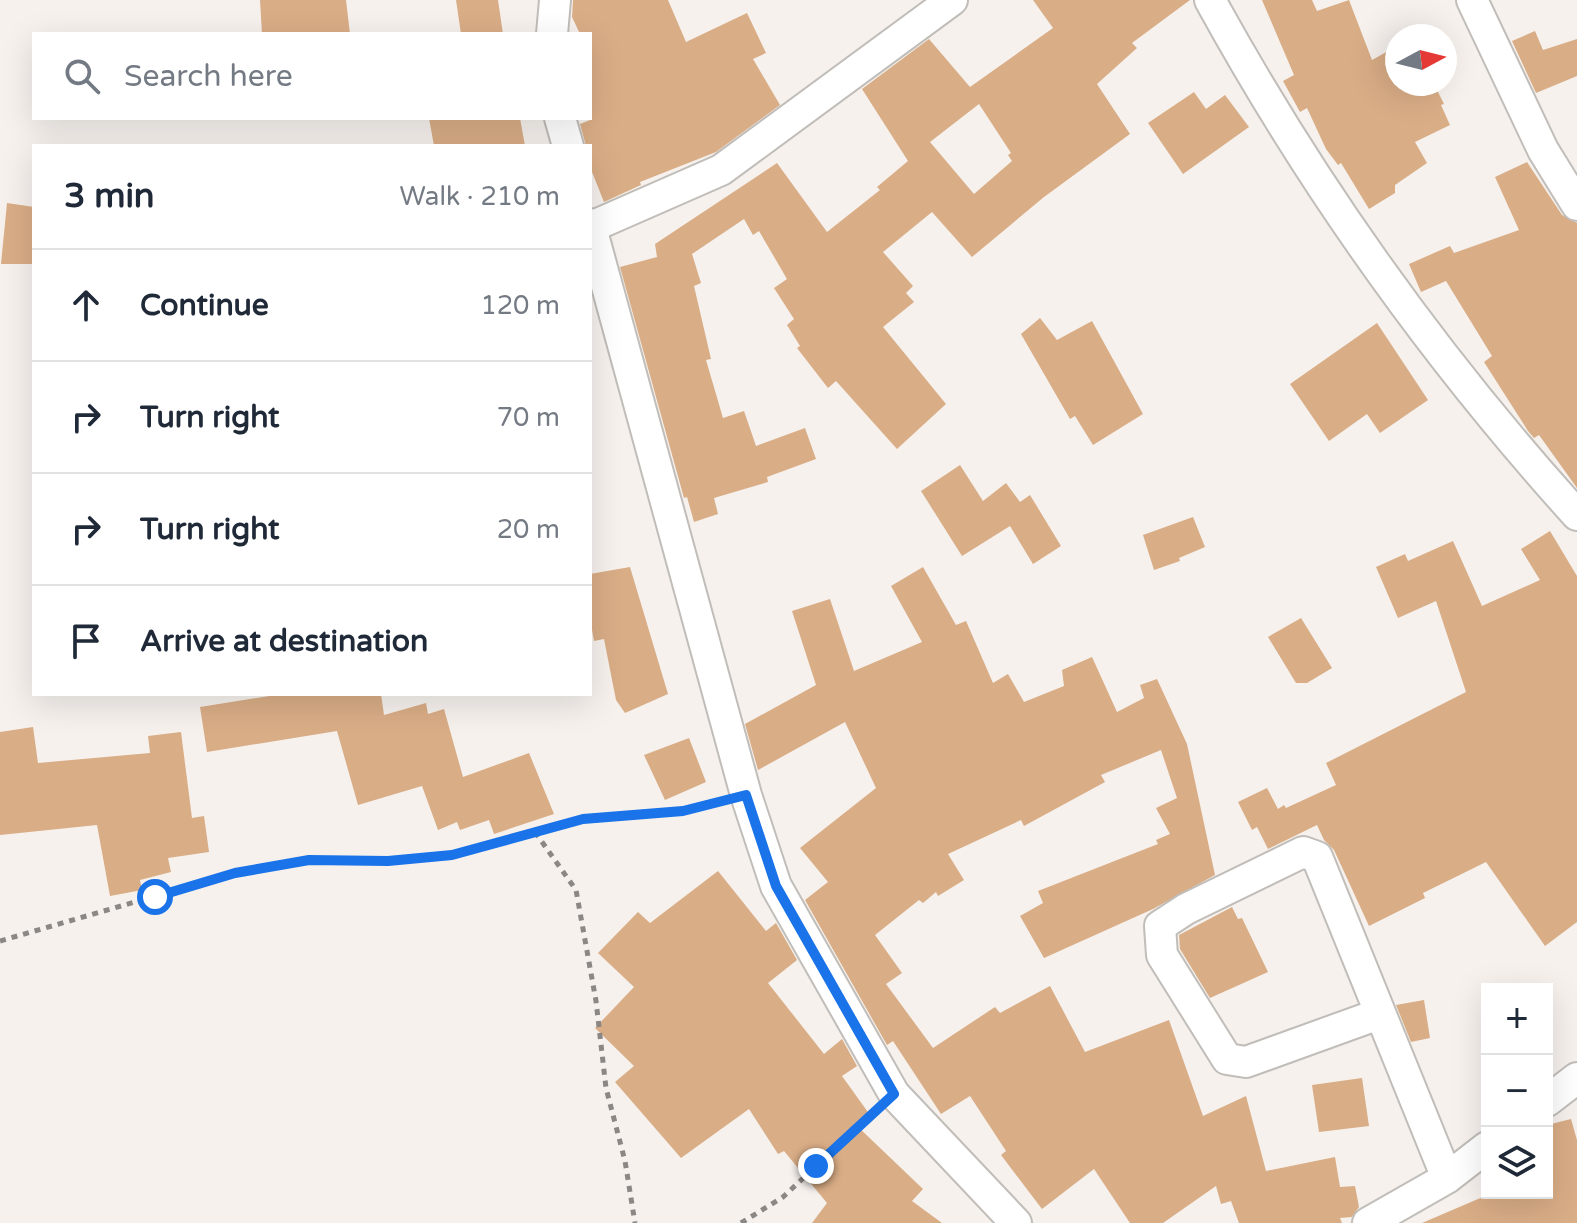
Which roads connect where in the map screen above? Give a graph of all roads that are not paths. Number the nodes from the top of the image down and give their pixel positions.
1 (555, 0) edge
2 (952, 0) edge
3 (1210, 0) edge
4 (1472, 0) edge
5 (552, 32) edge
6 (561, 120) edge
7 (567, 144) edge
8 (1577, 205) edge
9 (592, 225) edge
10 (592, 233) edge
11 (1577, 515) edge
12 (1379, 1014) junction
13 (1577, 1078) edge
14 (1553, 1096) edge
15 (1481, 1152) edge
16 (1447, 1178) junction
17 (1016, 1223) edge
18 (1368, 1223) edge

1 - 5 street
2 - 9 street
3 - 11 street
4 - 8 street
6 - 7 street
10 - 17 street
12 - 12 street
12 - 16 street
13 - 14 street
15 - 16 street
16 - 18 street

